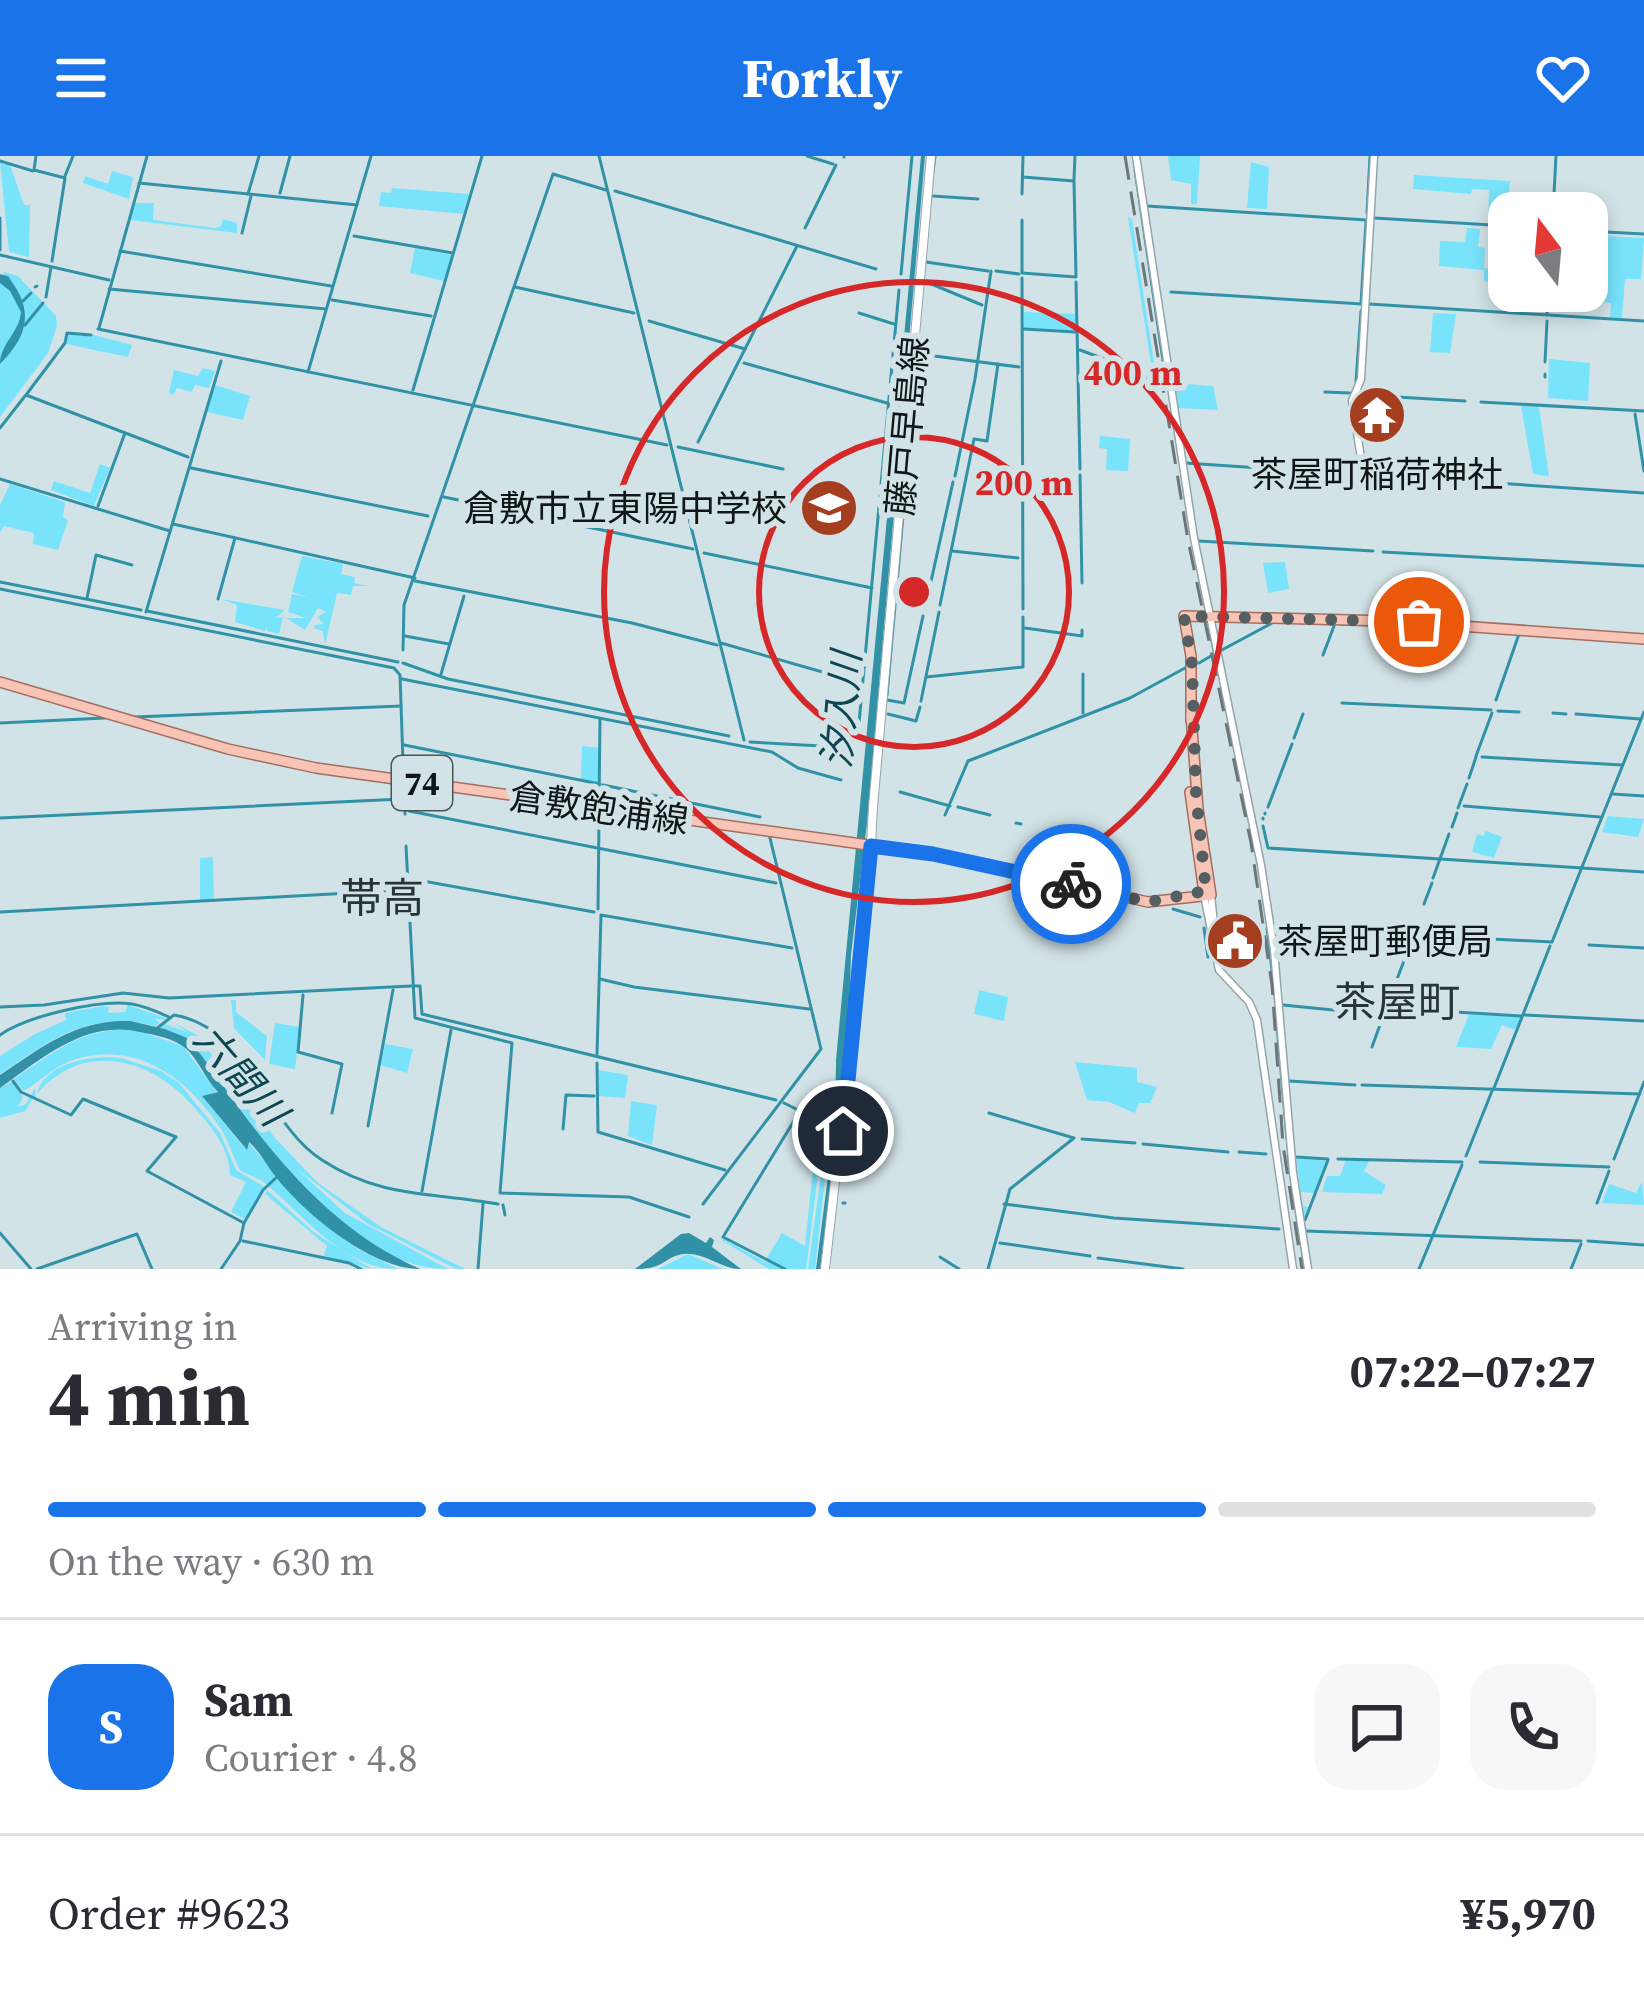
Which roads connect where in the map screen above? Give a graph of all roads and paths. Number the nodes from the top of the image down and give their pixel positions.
1 (931, 156) edge
2 (1136, 156) edge
3 (1374, 156) edge
4 (1364, 477) dead end
5 (1209, 614) junction
6 (1644, 638) edge
7 (0, 682) edge
8 (1191, 715) junction
9 (1195, 769) junction
10 (1191, 813) junction
11 (869, 846) junction
12 (1204, 850) junction
13 (1202, 875) junction
14 (1207, 894) junction
15 (825, 1269) edge
16 (1293, 1269) edge
17 (1308, 1269) edge

1 - 11 main road, 藤戸早島線
2 - 5 street
3 - 4 street
5 - 6 main road
5 - 8 main road
5 - 17 street
7 - 11 main road, 倉敷飽浦線 / 74
8 - 9 main road
8 - 10 main road
9 - 10 main road
9 - 12 main road
10 - 13 main road
11 - 14 main road, 倉敷飽浦線 / 74
11 - 15 main road, 藤戸早島線
12 - 13 main road
12 - 14 main road
13 - 14 main road
14 - 16 street

